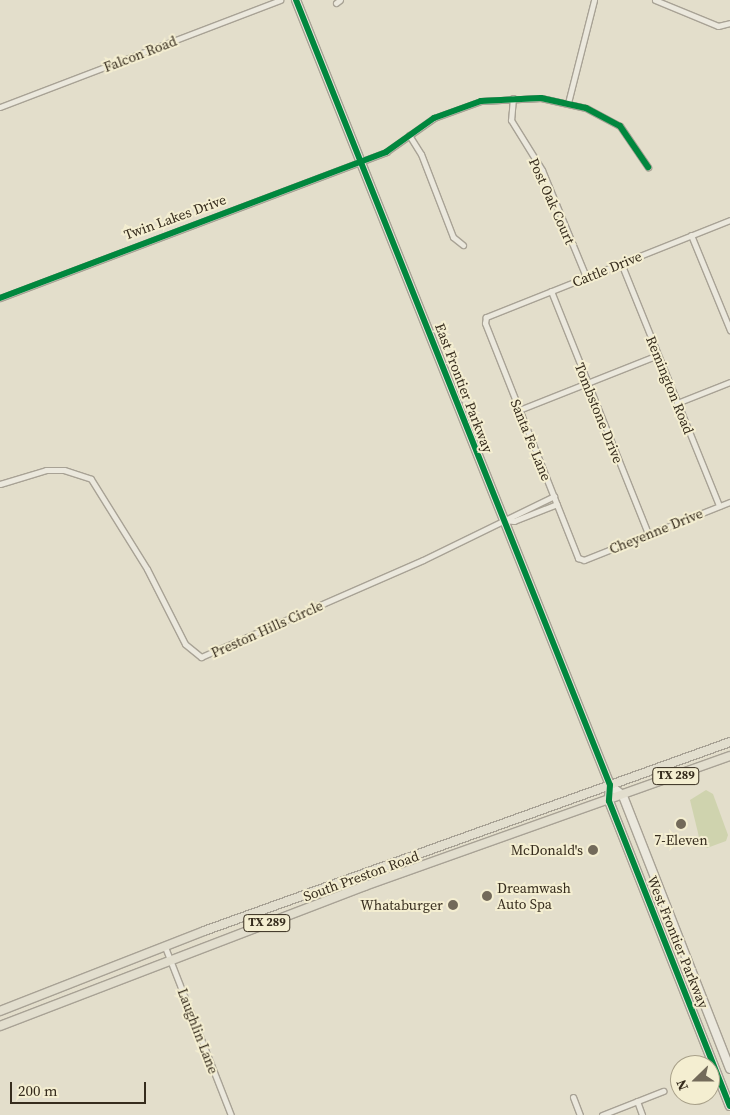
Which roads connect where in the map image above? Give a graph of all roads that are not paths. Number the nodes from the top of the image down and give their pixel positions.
1 (280, 0) edge
2 (296, 0) edge
3 (594, 0) edge
4 (655, 0) edge
5 (730, 23) edge
6 (513, 98) junction
7 (568, 103) junction
8 (0, 107) edge
9 (409, 135) junction
10 (360, 161) junction
11 (648, 167) dead end
12 (730, 220) edge
13 (691, 235) junction
14 (463, 245) dead end
15 (621, 263) junction
16 (586, 277) junction
17 (551, 291) junction
18 (0, 298) edge
19 (484, 320) joint
20 (730, 330) edge
21 (658, 355) junction
22 (730, 382) edge
23 (587, 383) junction
24 (677, 403) junction
25 (520, 410) junction
26 (0, 484) edge
27 (554, 496) junction
28 (730, 502) edge
29 (557, 504) junction
30 (719, 506) junction
31 (502, 520) junction
32 (648, 534) junction
33 (581, 559) joint
34 (730, 742) edge
35 (730, 756) edge
36 (610, 785) junction
37 (623, 796) junction
38 (609, 800) junction
39 (164, 946) junction
40 (170, 959) junction
41 (0, 1011) edge
42 (0, 1026) edge
43 (730, 1068) edge
44 (663, 1091) dead end
45 (573, 1097) dead end
46 (637, 1101) junction
47 (730, 1106) edge
48 (231, 1115) edge
49 (580, 1115) edge
50 (602, 1115) edge
51 (642, 1115) edge

1 - 8 street, Falcon Road
2 - 10 street, East Frontier Parkway
3 - 7 street
4 - 5 street
6 - 7 street, Twin Lakes Drive
6 - 9 street, Twin Lakes Drive
6 - 16 street, Post Oak Court
7 - 11 street, Twin Lakes Drive
9 - 10 street, Twin Lakes Drive
9 - 14 street
10 - 18 street, Twin Lakes Drive
10 - 31 street, East Frontier Parkway
12 - 13 street, Cattle Drive
13 - 15 street, Cattle Drive
13 - 20 street
15 - 16 street, Cattle Drive
15 - 21 street, Remington Road
16 - 17 street, Cattle Drive
17 - 19 street, Cattle Drive
17 - 23 street, Tombstone Drive
19 - 25 street, Santa Fe Lane
21 - 23 street
21 - 24 street, Remington Road
22 - 24 street
23 - 25 street
23 - 32 street, Tombstone Drive
24 - 30 street, Remington Road
25 - 27 street, Santa Fe Lane
26 - 31 street, Preston Hills Circle
27 - 29 street, Santa Fe Lane
27 - 31 street, Preston Hills Circle
28 - 30 street, Cheyenne Drive
29 - 31 street
29 - 33 street, Santa Fe Lane
30 - 32 street, Cheyenne Drive
31 - 36 street, East Frontier Parkway
32 - 33 street, Cheyenne Drive
34 - 36 main road, TX 289
35 - 37 main road, TX 289
36 - 37 street, West Frontier Parkway
36 - 38 street, West Frontier Parkway
36 - 39 main road, South Preston Road / TX 289
37 - 38 main road, TX 289
37 - 43 street, West Frontier Parkway
38 - 40 main road, South Preston Road / TX 289
38 - 47 street, West Frontier Parkway
39 - 40 street, Laughlin Lane
39 - 41 main road, South Preston Road / TX 289
40 - 42 main road, South Preston Road / TX 289
40 - 48 street, Laughlin Lane
44 - 46 street
45 - 49 street
46 - 50 street
46 - 51 street

